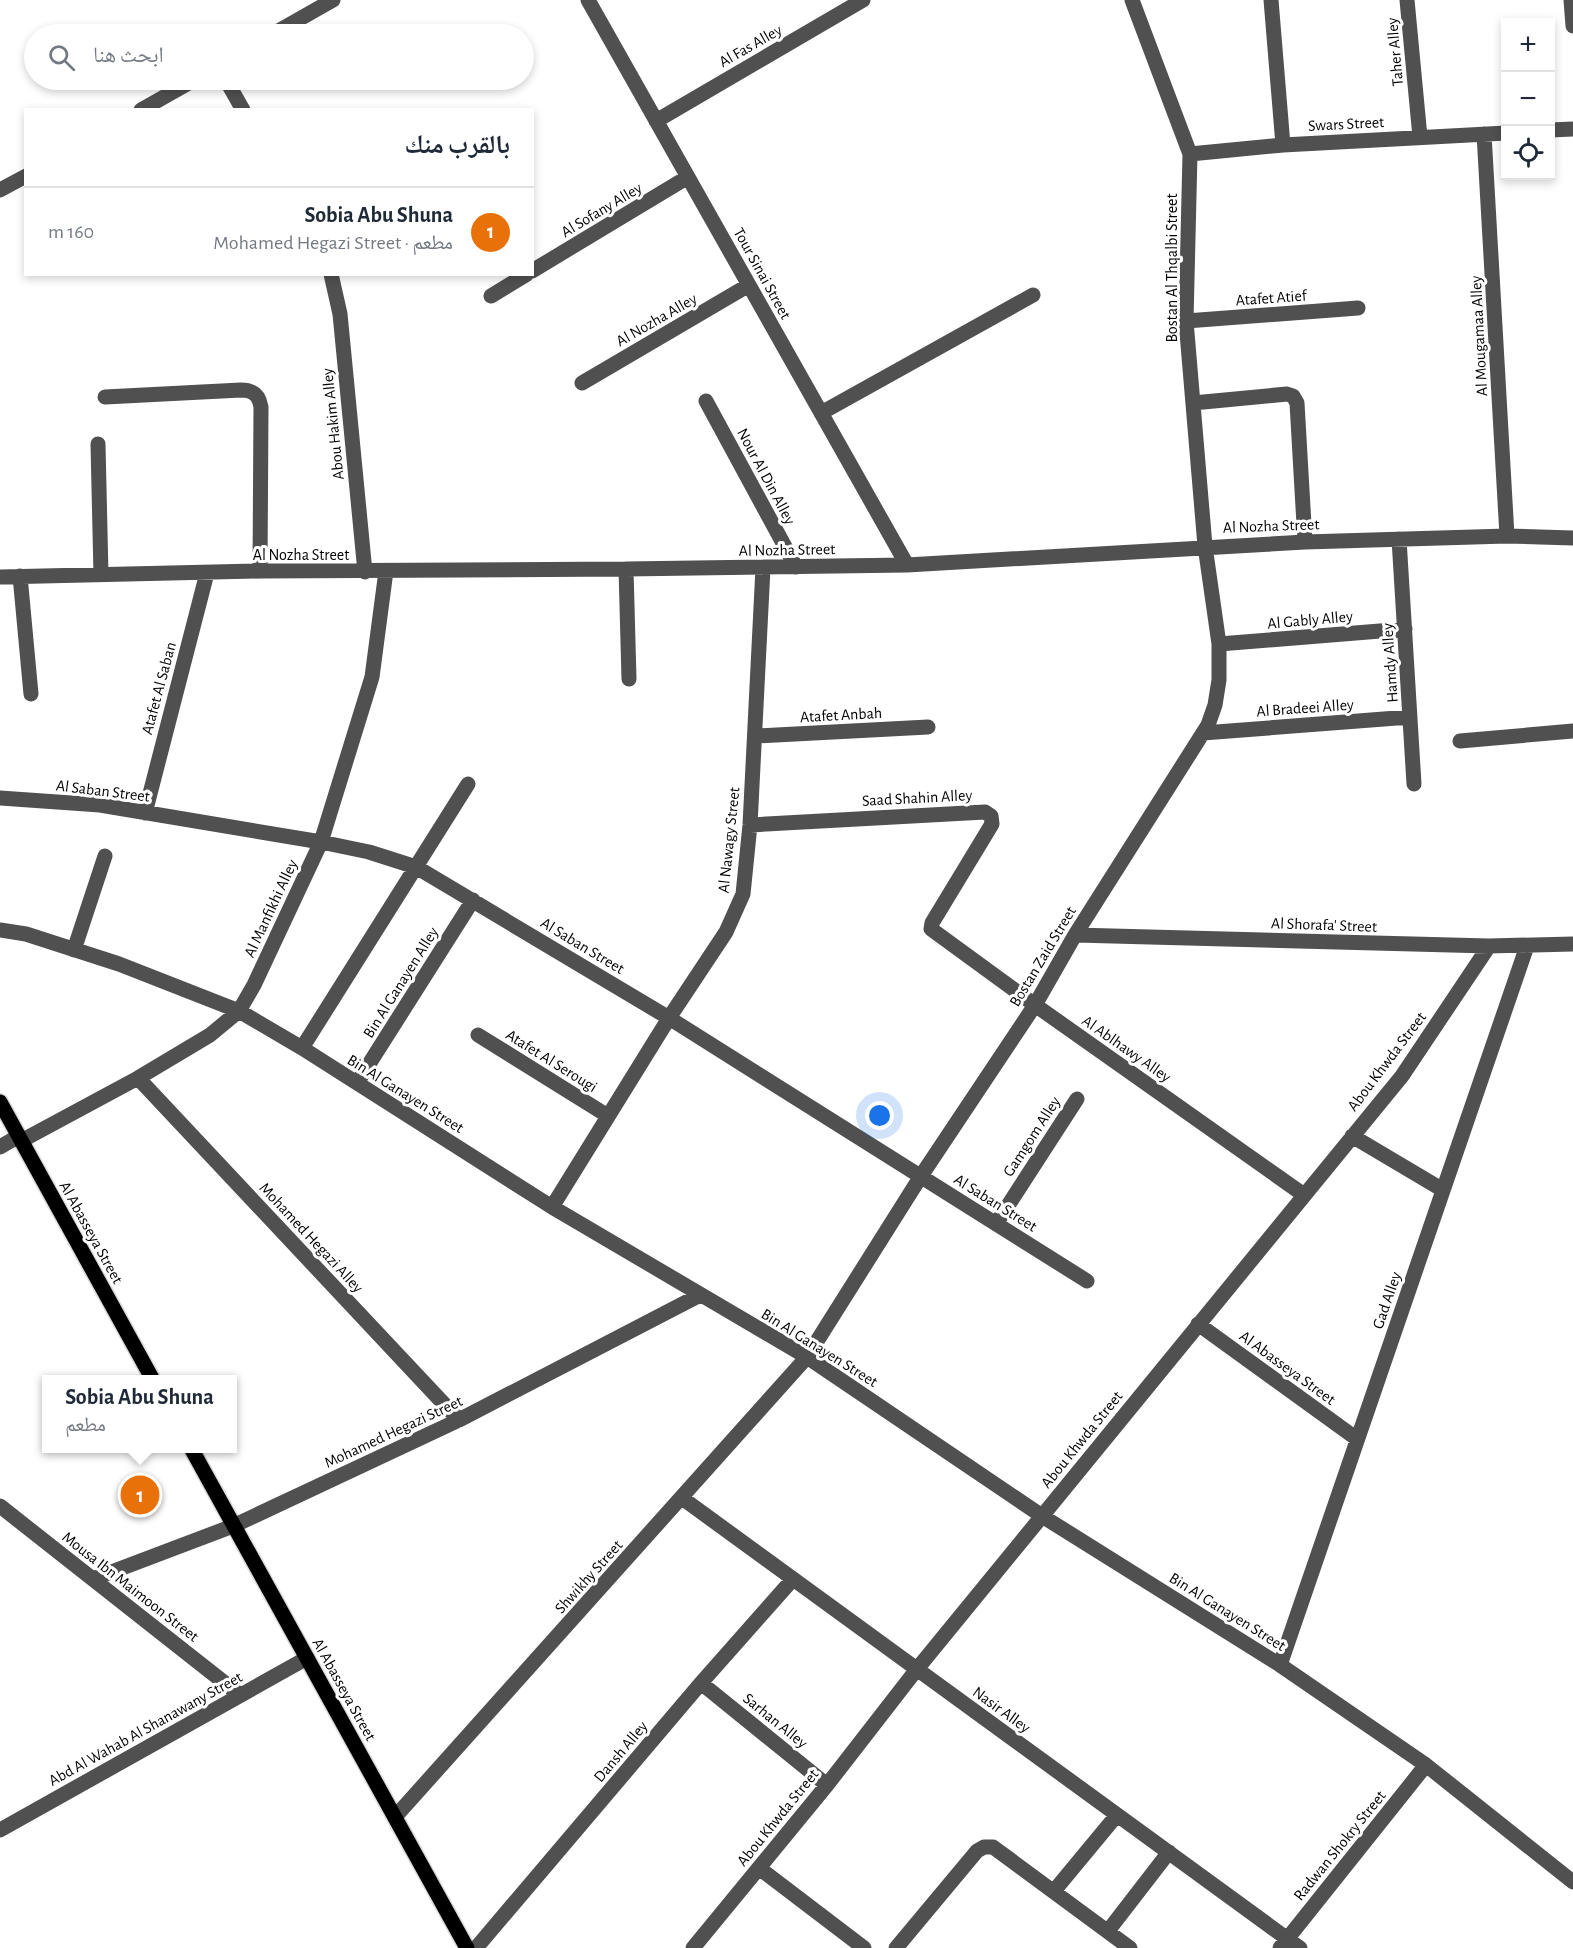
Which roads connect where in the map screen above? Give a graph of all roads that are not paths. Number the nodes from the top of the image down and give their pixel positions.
1 (333, 0) edge
2 (588, 0) edge
3 (863, 0) edge
4 (1132, 0) edge
5 (1271, 0) edge
6 (1407, 0) edge
7 (1571, 0) edge
8 (291, 24) edge
9 (1573, 26) edge
10 (176, 90) edge
11 (232, 90) edge
12 (145, 108) edge
13 (242, 108) edge
14 (656, 121) junction
15 (1573, 129) edge
16 (1555, 130) edge
17 (1501, 133) edge
18 (1484, 134) junction
19 (1420, 137) junction
20 (1283, 145) junction
21 (1190, 154) junction
22 (24, 177) edge
23 (688, 177) junction
24 (0, 190) edge
25 (534, 270) edge
26 (331, 276) edge
27 (523, 276) edge
28 (749, 285) junction
29 (491, 296) dead end
30 (1033, 296) dead end
31 (1358, 308) dead end
32 (1186, 321) junction
33 (582, 383) dead end
34 (105, 397) dead end
35 (706, 401) dead end
36 (1193, 403) junction
37 (821, 413) junction
38 (98, 444) dead end
39 (1507, 536) junction
40 (1573, 538) edge
41 (1399, 539) junction
42 (1305, 542) junction
43 (1205, 546) junction
44 (907, 565) junction
45 (796, 567) junction
46 (763, 568) junction
47 (626, 569) junction
48 (260, 571) junction
49 (386, 571) junction
50 (364, 572) junction
51 (207, 573) junction
52 (101, 575) junction
53 (20, 576) junction
54 (0, 577) edge
55 (1405, 629) junction
56 (1219, 644) junction
57 (629, 678) dead end
58 (31, 694) dead end
59 (1410, 717) junction
60 (928, 727) dead end
61 (1573, 731) edge
62 (1203, 733) junction
63 (755, 736) junction
64 (1460, 741) dead end
65 (468, 784) dead end
66 (1414, 784) dead end
67 (0, 798) edge
68 (145, 813) junction
69 (750, 825) junction
70 (321, 842) junction
71 (105, 856) dead end
72 (416, 867) junction
73 (473, 900) junction
74 (931, 929) joint
75 (0, 930) edge
76 (1075, 935) junction
77 (1573, 944) edge
78 (1489, 946) junction
79 (1527, 946) junction
80 (74, 950) junction
81 (1035, 1005) junction
82 (238, 1011) junction
83 (669, 1018) junction
84 (478, 1035) dead end
85 (302, 1048) junction
86 (138, 1078) junction
87 (357, 1083) junction
88 (1077, 1099) dead end
89 (0, 1102) edge
90 (608, 1116) junction
91 (1352, 1136) junction
92 (20, 1139) junction
93 (0, 1147) edge
94 (921, 1176) junction
95 (1443, 1190) junction
96 (1304, 1195) junction
97 (552, 1208) junction
98 (996, 1224) junction
99 (1088, 1281) dead end
100 (700, 1295) junction
101 (1198, 1324) junction
102 (807, 1357) junction
103 (150, 1375) edge
104 (459, 1420) junction
105 (1357, 1440) junction
106 (193, 1453) edge
107 (682, 1498) junction
108 (0, 1506) edge
109 (1042, 1516) junction
110 (233, 1526) junction
111 (93, 1579) junction
112 (793, 1579) junction
113 (307, 1658) junction
114 (1280, 1665) junction
115 (916, 1669) junction
116 (701, 1683) junction
117 (240, 1695) junction
118 (1426, 1765) junction
119 (827, 1785) junction
120 (1117, 1815) junction
121 (395, 1817) junction
122 (0, 1830) edge
123 (1169, 1852) junction
124 (759, 1868) junction
125 (1573, 1882) edge
126 (1054, 1892) junction
127 (1108, 1931) junction
128 (1284, 1943) edge
129 (466, 1948) edge
130 (476, 1948) edge
131 (693, 1948) edge
132 (864, 1948) edge
133 (896, 1948) edge
134 (1130, 1948) edge
135 (1300, 1948) edge

1 - 8 street
2 - 14 street, Tour Sinai Street
3 - 14 street, Al Fas Alley
4 - 21 street, Bostan Al Thqalbi Street
5 - 20 street
6 - 19 street, Taher Alley
7 - 9 street
10 - 12 street
11 - 13 street
14 - 23 street, Tour Sinai Street
15 - 16 street
17 - 18 street, Swars Street
18 - 19 street, Swars Street
18 - 39 street, Al Mougamaa Alley
19 - 20 street, Swars Street
20 - 21 street, Swars Street
21 - 32 street, Bostan Al Thqalbi Street
22 - 24 street
23 - 25 street, Al Sofany Alley
23 - 28 street, Tour Sinai Street
26 - 50 street, Abou Hakim Alley
27 - 29 street
28 - 33 street, Al Nozha Alley
28 - 37 street, Tour Sinai Street
30 - 37 street
31 - 32 street, Atafet Atief
32 - 36 street, Bostan Al Thqalbi Street
34 - 48 street
35 - 45 street, Nour Al Din Alley
36 - 42 street
36 - 43 street, Bostan Al Thqalbi Street
37 - 44 street, Tour Sinai Street
38 - 52 street
39 - 40 street, Al Nozha Street
39 - 41 street, Al Nozha Street
41 - 42 street, Al Nozha Street
41 - 55 street, Hamdy Alley
42 - 43 street, Al Nozha Street
43 - 44 street, Al Nozha Street
43 - 56 street, Bostan Zaid Street
44 - 45 street, Al Nozha Street
45 - 46 street, Al Nozha Street
46 - 47 street, Al Nozha Street
46 - 63 street, Al Nawagy Street
47 - 49 street, Al Nozha Street
47 - 57 street
48 - 50 street, Al Nozha Street
48 - 51 street, Al Nozha Street
49 - 50 street, Al Nozha Street
49 - 70 street, Al Manfikhi Alley
51 - 52 street, Al Nozha Street
51 - 68 street, Atafet Al Saban
52 - 53 street, Al Nozha Street
53 - 54 street, Al Nozha Street
53 - 58 street
55 - 56 street, Al Gably Alley
55 - 59 street, Hamdy Alley
56 - 62 street, Bostan Zaid Street
59 - 62 street, Al Bradeei Alley
59 - 66 street, Hamdy Alley
60 - 63 street, Atafet Anbah
61 - 64 street
62 - 76 street, Bostan Zaid Street
63 - 69 street, Al Nawagy Street
65 - 72 street
67 - 68 street, Al Saban Street
68 - 70 street, Al Saban Street
69 - 74 street, Saad Shahin Alley
69 - 83 street, Al Nawagy Street
70 - 72 street, Al Saban Street
70 - 82 street, Al Manfikhi Alley
71 - 80 street
72 - 73 street, Al Saban Street
72 - 85 street
73 - 83 street, Al Saban Street
73 - 87 street, Bin Al Ganayen Alley
74 - 81 street, Al Ablhawy Alley
75 - 80 street, Bin Al Ganayen Street
76 - 78 street, Al Shorafa' Street
76 - 81 street, Bostan Zaid Street
77 - 79 street, Al Shorafa' Street
78 - 79 street, Al Shorafa' Street
78 - 91 street, Abou Khwda Street
79 - 95 street, Gad Alley
80 - 82 street, Bin Al Ganayen Street
81 - 94 street, Bostan Zaid Street
81 - 96 street, Al Ablhawy Alley
82 - 85 street, Bin Al Ganayen Street
82 - 86 street, Al Manfikhi Alley
83 - 90 street, Al Nawagy Street
83 - 94 street, Al Saban Street
84 - 90 street, Atafet Al Serougi
85 - 87 street, Bin Al Ganayen Street
86 - 92 street, Al Manfikhi Alley
86 - 104 street, Mohamed Hegazi Alley
87 - 97 street, Bin Al Ganayen Street
88 - 98 street, Gamgom Alley
89 - 92 main road, Al Abasseya Street
90 - 97 street, Al Nawagy Street
91 - 95 street
91 - 96 street, Abou Khwda Street
92 - 93 street, Al Manfikhi Alley
92 - 103 main road, Al Abasseya Street
94 - 98 street, Al Saban Street
94 - 102 street, Bostan Zaid Street
95 - 105 street, Gad Alley
96 - 101 street, Abou Khwda Street
97 - 100 street, Bin Al Ganayen Street
98 - 99 street, Al Saban Street
100 - 102 street, Bin Al Ganayen Street
100 - 104 street, Mohamed Hegazi Street
101 - 105 street, Al Abasseya Street
101 - 109 street, Abou Khwda Street
102 - 107 street, Shwikhy Street
102 - 109 street, Bin Al Ganayen Street
104 - 110 street, Mohamed Hegazi Street
105 - 114 street, Gad Alley
106 - 110 main road, Al Abasseya Street
107 - 112 street, Nasir Alley
107 - 121 street, Shwikhy Street
108 - 111 street, Mousa Ibn Maimoon Street
109 - 114 street, Bin Al Ganayen Street
109 - 115 street, Abou Khwda Street
110 - 111 street, Mohamed Hegazi Street
110 - 113 main road, Al Abasseya Street
111 - 117 street, Mousa Ibn Maimoon Street
112 - 115 street, Nasir Alley
112 - 116 street, Dansh Alley
113 - 117 street, Abd Al Wahab Al Shanawany Street
113 - 121 main road, Al Abasseya Street
114 - 118 street, Bin Al Ganayen Street
115 - 119 street, Abou Khwda Street
115 - 120 street, Nasir Alley
116 - 119 street, Sarhan Alley
116 - 130 street, Dansh Alley
117 - 122 street, Abd Al Wahab Al Shanawany Street
118 - 125 street, Bin Al Ganayen Street
118 - 128 street, Radwan Shokry Street
119 - 124 street, Abou Khwda Street
120 - 123 street, Nasir Alley
120 - 126 street
121 - 129 main road, Al Abasseya Street
123 - 127 street
123 - 128 street, Nasir Alley
124 - 131 street, Abou Khwda Street
124 - 132 street
126 - 127 street
126 - 133 street
127 - 134 street
128 - 135 street, Nasir Alley

